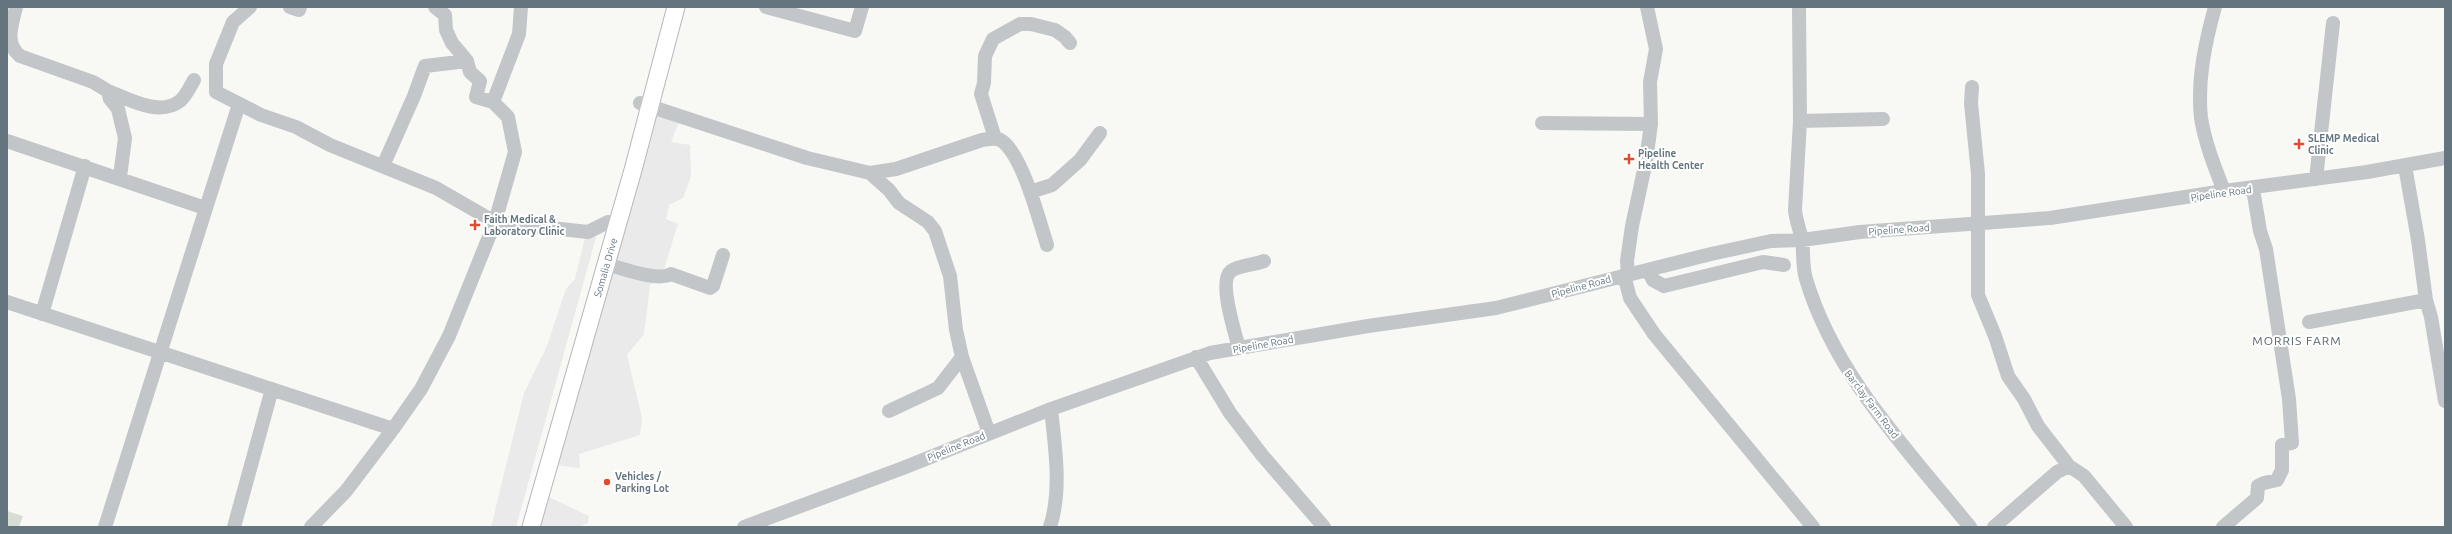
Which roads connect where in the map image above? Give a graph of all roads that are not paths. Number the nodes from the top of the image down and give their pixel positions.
1 (16, 7) edge
2 (250, 7) edge
3 (290, 7) edge
4 (300, 7) edge
5 (435, 7) edge
6 (522, 7) edge
7 (666, 7) edge
8 (676, 7) edge
9 (766, 7) edge
10 (862, 7) edge
11 (1647, 7) edge
12 (1799, 7) edge
13 (2215, 7) edge
14 (2333, 23) dead end
15 (1070, 43) dead end
16 (467, 61) junction
17 (194, 80) dead end
18 (1972, 87) dead end
19 (108, 91) junction
20 (493, 102) junction
21 (239, 104) junction
22 (645, 105) junction
23 (1883, 119) dead end
24 (1800, 121) junction
25 (1542, 123) dead end
26 (1650, 124) junction
27 (1100, 133) dead end
28 (995, 138) junction
29 (7, 141) edge
30 (2445, 158) edge
31 (85, 166) junction
32 (383, 166) junction
33 (2405, 166) junction
34 (870, 173) junction
35 (120, 177) junction
36 (2316, 179) junction
37 (2253, 189) junction
38 (2224, 191) junction
39 (1030, 192) junction
40 (205, 208) junction
41 (495, 222) junction
42 (608, 222) junction
43 (1977, 223) junction
44 (1802, 240) junction
45 (1047, 245) dead end
46 (722, 255) dead end
47 (1264, 262) dead end
48 (606, 264) junction
49 (1784, 265) dead end
50 (1648, 270) junction
51 (1626, 274) junction
52 (2426, 300) junction
53 (7, 302) edge
54 (42, 314) junction
55 (2309, 322) dead end
56 (1239, 348) junction
57 (159, 353) junction
58 (962, 357) junction
59 (1196, 357) junction
60 (272, 389) junction
61 (2445, 401) edge
62 (1051, 409) junction
63 (888, 411) dead end
64 (392, 429) junction
65 (988, 433) junction
66 (2069, 466) junction
67 (105, 527) edge
68 (234, 527) edge
69 (311, 527) edge
70 (523, 527) edge
71 (531, 527) edge
72 (744, 527) edge
73 (1050, 527) edge
74 (1324, 527) edge
75 (1813, 527) edge
76 (1970, 527) edge
77 (1994, 527) edge
78 (2126, 527) edge
79 (2223, 527) edge

1 - 19 street
2 - 21 street
3 - 4 street
5 - 16 street
6 - 20 street
7 - 22 main road, Somalia Drive
8 - 22 main road, Somalia Drive
9 - 10 street
11 - 26 street
12 - 24 street, Barclay Farm Road
13 - 38 street
14 - 36 street
15 - 28 street
16 - 20 street
16 - 32 street
17 - 19 street
18 - 43 street
19 - 35 street
20 - 41 street
21 - 32 street
21 - 40 street
22 - 34 street
22 - 42 main road, Somalia Drive
22 - 48 main road, Somalia Drive
23 - 24 street
24 - 44 street, Barclay Farm Road
25 - 26 street
26 - 51 street
27 - 39 street
28 - 34 street
28 - 39 street
29 - 31 street
30 - 33 street, Pipeline Road
31 - 35 street
31 - 54 street
32 - 41 street
33 - 36 street, Pipeline Road
33 - 52 street
34 - 58 street
35 - 40 street
36 - 37 street, Pipeline Road
37 - 38 street, Pipeline Road
37 - 79 street
38 - 43 street, Pipeline Road
39 - 45 street
40 - 57 street
41 - 42 street
41 - 64 street
42 - 70 main road, Somalia Drive
43 - 44 street, Pipeline Road
43 - 66 street
44 - 50 street, Pipeline Road
44 - 76 street, Barclay Farm Road
46 - 48 street
47 - 56 street
48 - 71 main road, Somalia Drive
49 - 50 street
50 - 51 street, Pipeline Road
51 - 56 street, Pipeline Road
51 - 75 street
52 - 55 street
52 - 61 street
53 - 54 street
54 - 57 street
56 - 59 street, Pipeline Road
57 - 60 street
57 - 67 street
58 - 63 street
58 - 65 street
59 - 62 street, Pipeline Road
59 - 74 street
60 - 64 street
60 - 68 street
62 - 65 street, Pipeline Road
62 - 73 street
64 - 69 street
65 - 72 street, Pipeline Road
66 - 77 street
66 - 78 street

